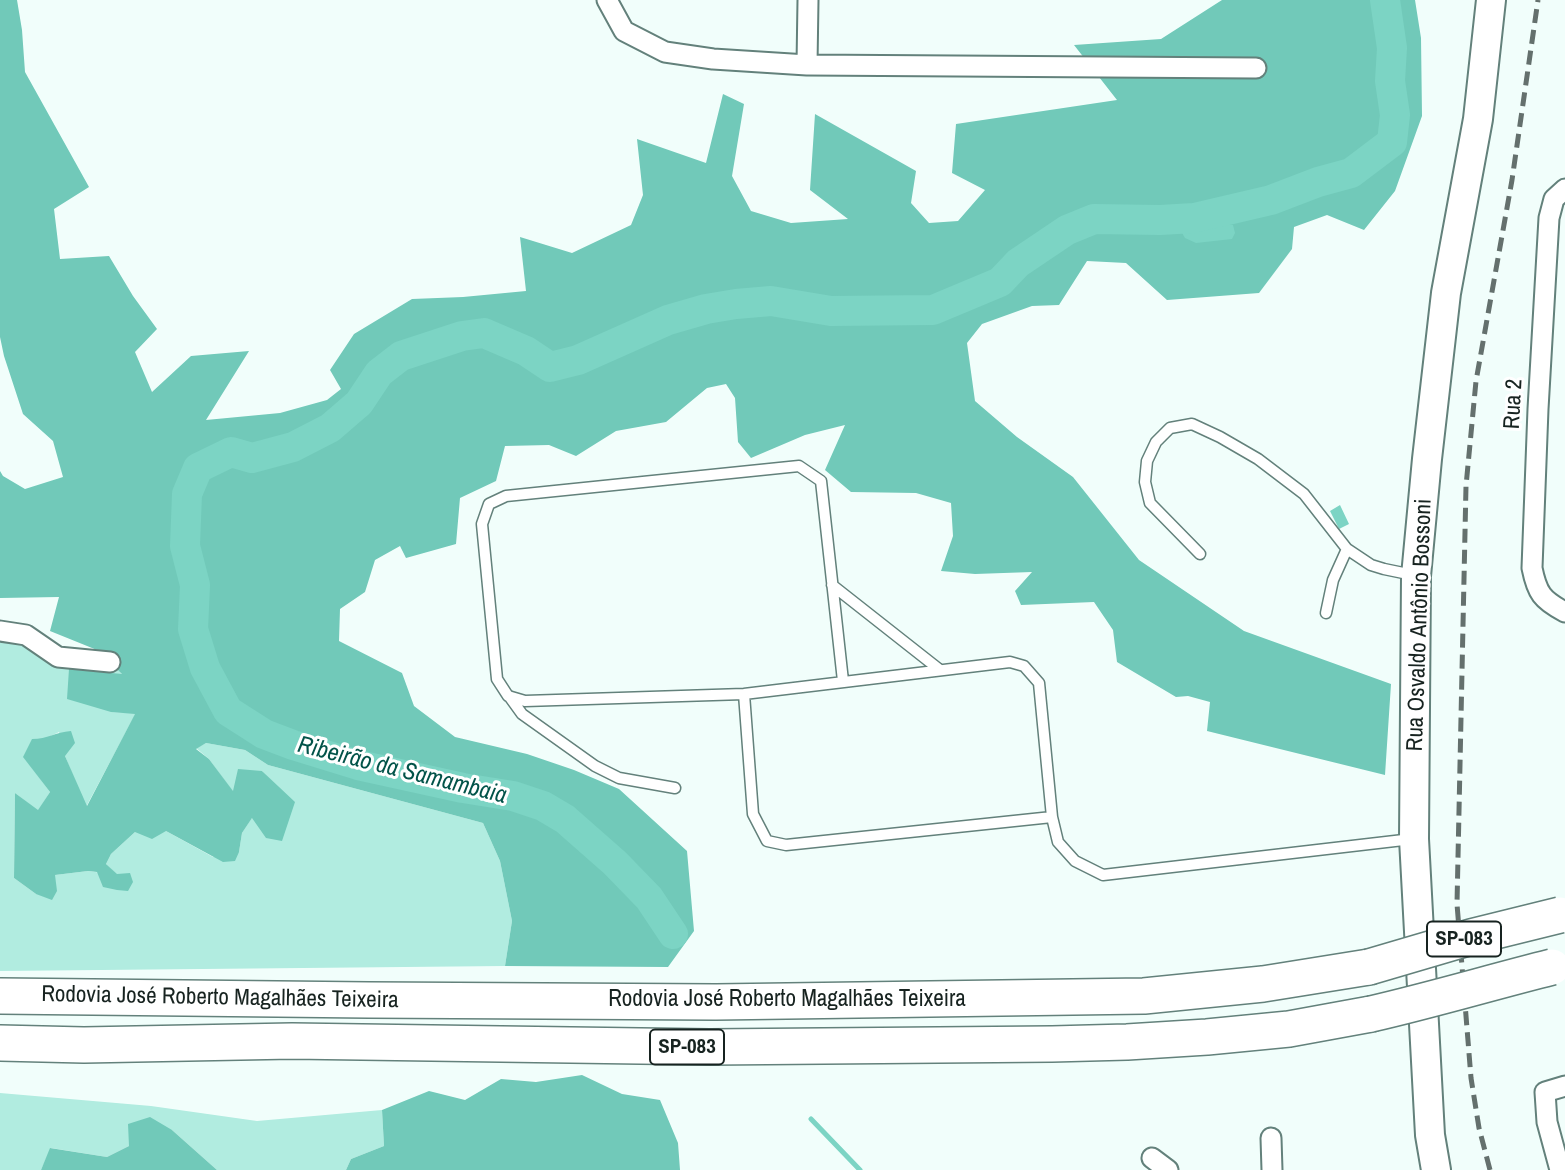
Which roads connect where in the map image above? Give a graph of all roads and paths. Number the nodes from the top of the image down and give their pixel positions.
1 (607, 0) edge
2 (808, 0) edge
3 (1491, 0) edge
4 (807, 65) junction
5 (1256, 68) dead end
6 (1565, 189) edge
7 (1347, 549) junction
8 (1200, 554) dead end
9 (1416, 576) junction
10 (832, 585) junction
11 (1565, 612) edge
12 (1326, 613) dead end
13 (0, 631) edge
14 (110, 662) dead end
15 (940, 670) junction
16 (843, 681) junction
17 (744, 694) junction
18 (508, 696) junction
19 (675, 788) dead end
20 (1052, 817) junction
21 (1414, 839) junction
22 (1562, 914) edge
23 (1559, 965) edge
24 (0, 996) edge
25 (0, 1043) edge
26 (1565, 1086) edge
27 (1271, 1138) dead end
28 (1272, 1170) edge
29 (1436, 1170) edge
30 (1560, 1170) edge

1 - 4 street
2 - 4 street
3 - 9 street, Rua Osvaldo Antônio Bossoni
4 - 5 street
6 - 11 street, Rua 2
7 - 8 lane
7 - 9 lane
7 - 12 lane
9 - 21 street, Rua Osvaldo Antônio Bossoni
10 - 15 lane
10 - 16 lane
10 - 18 lane
13 - 14 street
15 - 16 lane
15 - 20 lane
16 - 17 lane
17 - 18 lane
17 - 20 lane
18 - 19 lane
20 - 21 lane
21 - 29 street, Rua Osvaldo Antônio Bossoni
22 - 24 highway, Rodovia José Roberto Magalhães Teixeira / SP-083, bridge
23 - 25 highway, Rodovia José Roberto Magalhães Teixeira / SP-083, bridge
26 - 30 street
27 - 28 street

